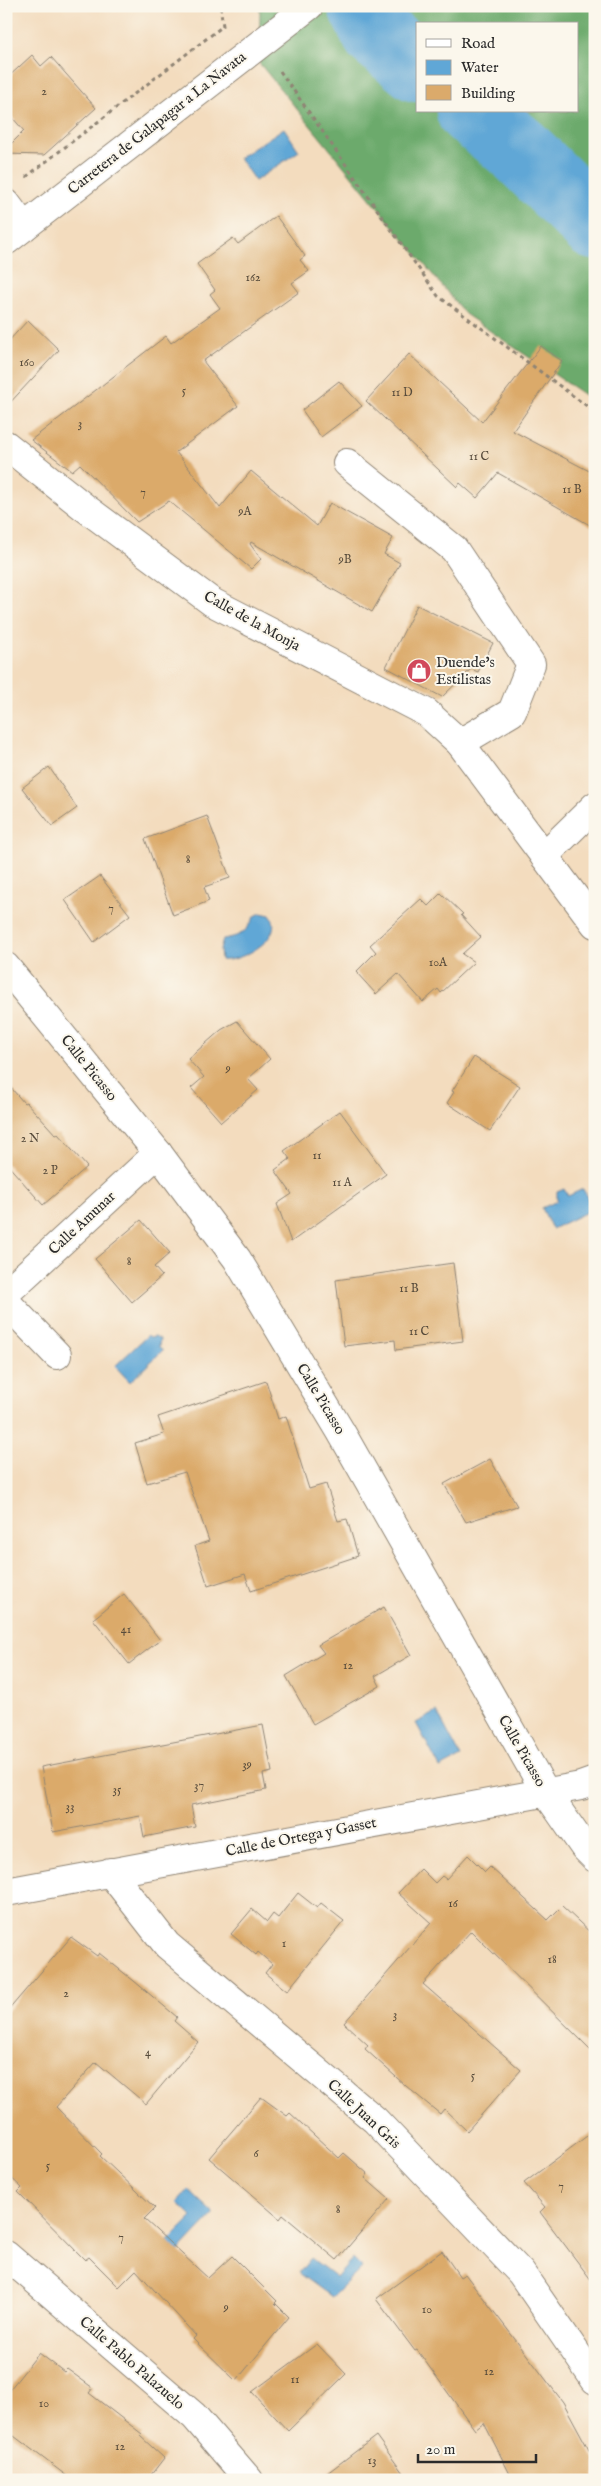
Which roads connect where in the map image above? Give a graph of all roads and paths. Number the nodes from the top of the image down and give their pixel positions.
1 (220, 6) edge
2 (308, 6) edge
3 (184, 55) junction
4 (278, 69) dead end
5 (207, 85) junction
6 (14, 192) edge
7 (15, 234) edge
8 (595, 412) edge
9 (6, 444) edge
10 (346, 463) dead end
11 (460, 743) junction
12 (595, 806) edge
13 (544, 856) junction
14 (595, 924) edge
15 (6, 967) edge
16 (158, 1153) junction
17 (6, 1293) edge
18 (6, 1302) edge
19 (57, 1355) dead end
20 (595, 1781) edge
21 (545, 1791) junction
22 (595, 1858) edge
23 (110, 1872) junction
24 (6, 1892) edge
25 (6, 2255) edge
26 (595, 2380) edge
27 (248, 2480) edge

1 - 3 path
2 - 5 street, Carretera de Galapagar a La Navata
3 - 5 path
3 - 6 path
4 - 8 path
5 - 7 street, Carretera de Galapagar a La Navata
6 - 7 street
9 - 11 street, Calle de la Monja
10 - 11 street
11 - 13 street, Calle de la Monja
12 - 13 street
13 - 14 street, Calle de la Monja
15 - 16 street, Calle Picasso
16 - 17 street, Calle Amunar
16 - 21 street, Calle Picasso
18 - 19 street
20 - 21 street, Calle de Ortega y Gasset
21 - 22 street, Calle Picasso
21 - 23 street, Calle de Ortega y Gasset
23 - 24 street, Calle de Ortega y Gasset
23 - 26 street, Calle Juan Gris
25 - 27 street, Calle Pablo Palazuelo

